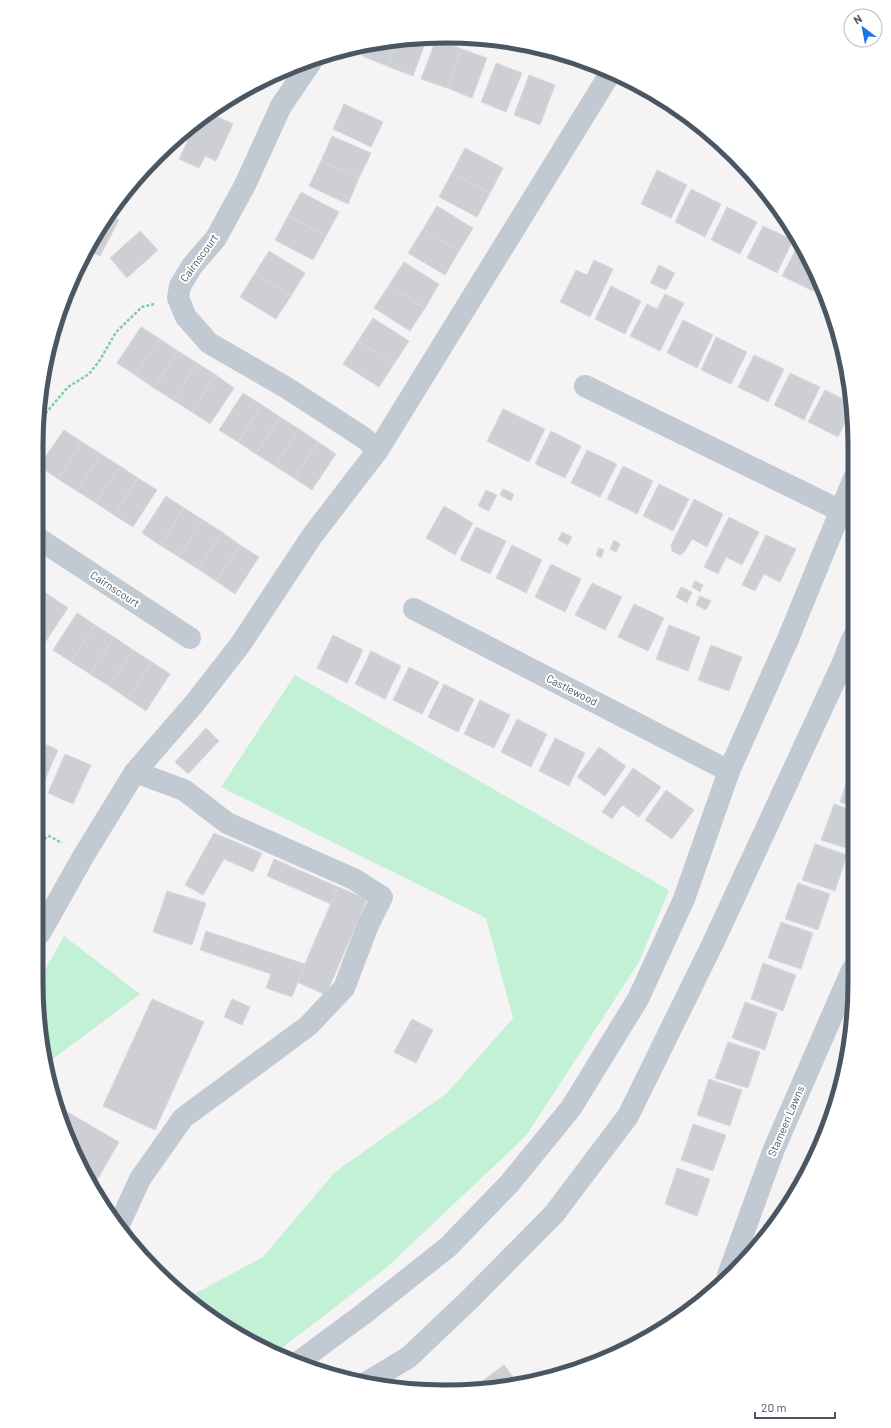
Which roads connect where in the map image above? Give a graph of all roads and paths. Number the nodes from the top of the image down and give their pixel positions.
1 (307, 68) edge
2 (608, 77) edge
3 (178, 298) junction
4 (585, 386) dead end
5 (44, 416) edge
6 (378, 450) junction
7 (848, 493) edge
8 (841, 511) junction
9 (43, 541) edge
10 (414, 609) dead end
11 (190, 638) dead end
12 (848, 649) edge
13 (729, 771) junction
14 (135, 772) junction
15 (43, 929) edge
16 (848, 979) edge
17 (121, 1221) edge
18 (731, 1265) edge
19 (303, 1359) edge
20 (373, 1378) edge

1 - 3 street, Cairnscourt
2 - 6 street
3 - 5 path
3 - 6 street
4 - 8 street
6 - 14 street
7 - 8 street
8 - 13 street
9 - 11 street, Cairnscourt
10 - 13 street, Castlewood
12 - 20 street
13 - 19 street
14 - 15 street
14 - 17 street
16 - 18 street, Stameen Lawns

